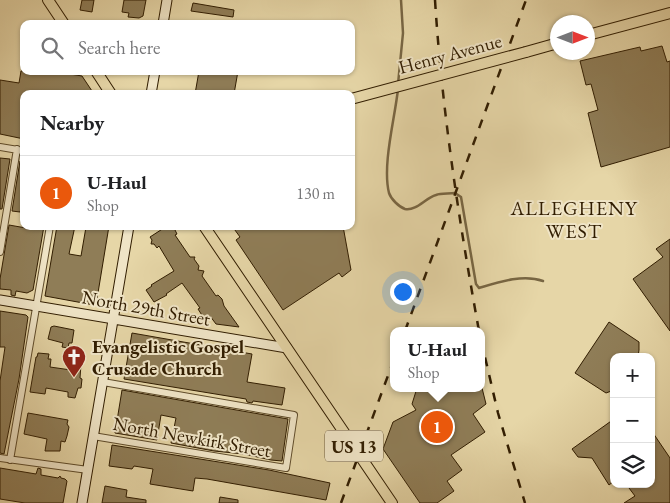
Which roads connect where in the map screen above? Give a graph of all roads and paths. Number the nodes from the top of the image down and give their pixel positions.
1 (48, 0) edge
2 (167, 0) edge
3 (670, 14) edge
4 (61, 20) edge
5 (164, 20) edge
6 (595, 33) edge
7 (550, 45) edge
8 (99, 75) edge
9 (154, 75) edge
10 (108, 90) edge
11 (152, 90) edge
12 (355, 98) edge
13 (0, 147) edge
14 (20, 150) edge
15 (49, 230) edge
16 (128, 230) edge
17 (207, 230) edge
18 (0, 252) edge
19 (0, 300) edge
20 (36, 306) junction
21 (113, 319) junction
22 (288, 348) junction
23 (102, 382) junction
24 (93, 436) junction
25 (0, 458) edge
26 (10, 460) junction
27 (88, 470) junction
28 (82, 503) edge
29 (392, 503) edge

1 - 4 main road
2 - 5 main road
3 - 6 main road
7 - 12 main road, Henry Avenue, bridge
8 - 10 main road
9 - 11 main road
13 - 14 street
14 - 18 street
15 - 20 street
16 - 21 main road
17 - 22 main road, US 13
19 - 20 main road, North 29th Street
20 - 21 main road, North 29th Street
20 - 26 street
21 - 22 main road, North 29th Street
21 - 23 main road
22 - 29 main road, US 13
23 - 24 main road
23 - 24 street, North Newkirk Street
24 - 27 main road
25 - 26 street
26 - 27 street
27 - 28 main road

